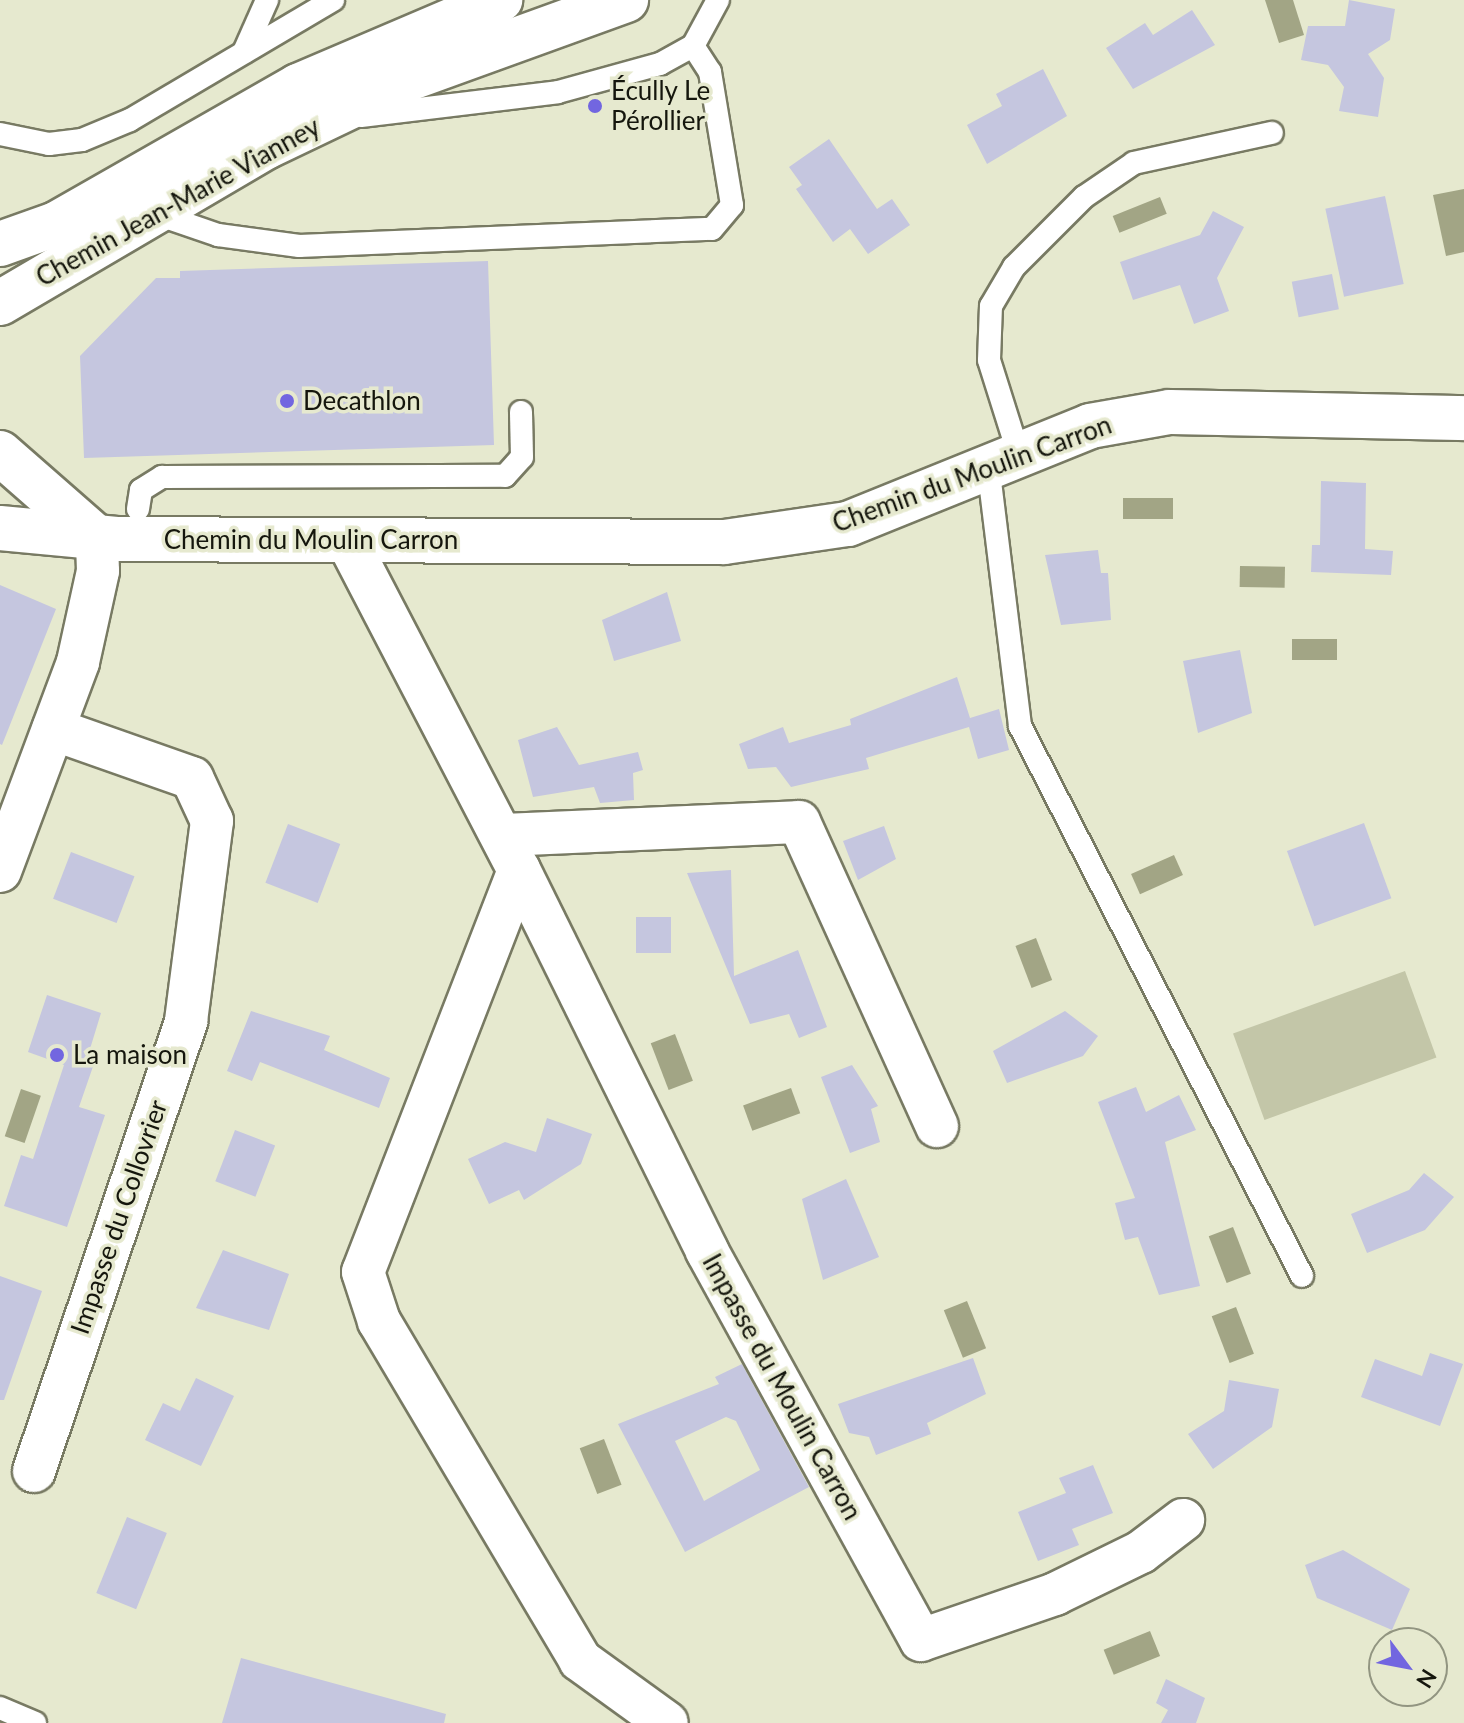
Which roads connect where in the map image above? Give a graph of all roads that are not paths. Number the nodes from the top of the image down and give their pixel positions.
1 (267, 0) edge
2 (333, 0) edge
3 (500, 0) edge
4 (626, 0) edge
5 (718, 0) edge
6 (693, 46) junction
7 (243, 53) junction
8 (321, 122) junction
9 (1272, 133) dead end
10 (0, 134) edge
11 (153, 212) junction
12 (0, 244) edge
13 (0, 303) edge
14 (521, 412) dead end
15 (1464, 418) edge
16 (0, 453) edge
17 (1003, 459) junction
18 (138, 509) dead end
19 (0, 528) edge
20 (97, 538) junction
21 (347, 540) junction
22 (53, 729) junction
23 (510, 852) junction
24 (0, 871) edge
25 (937, 1126) dead end
26 (1302, 1276) dead end
27 (34, 1471) dead end
28 (1183, 1520) dead end
29 (0, 1708) edge
30 (35, 1723) edge
31 (667, 1723) edge

1 - 7 lane
2 - 7 lane
3 - 12 street, Chemin Jean-Marie Vianney
4 - 8 street, Chemin Jean-Marie Vianney
5 - 6 lane
6 - 8 lane
6 - 11 lane
7 - 10 lane
8 - 11 street, Chemin Jean-Marie Vianney
9 - 17 lane
11 - 13 street, Chemin Jean-Marie Vianney
14 - 18 lane
15 - 17 street, Chemin du Moulin Carron
16 - 20 street
17 - 21 street, Chemin du Moulin Carron
17 - 26 lane
19 - 20 street, Chemin du Moulin Carron
20 - 21 street, Chemin du Moulin Carron
20 - 22 street
21 - 23 street, Impasse du Moulin Carron
22 - 24 street
22 - 27 street, Impasse du Collovrier
23 - 25 street
23 - 28 street, Impasse du Moulin Carron
23 - 31 street
29 - 30 lane

